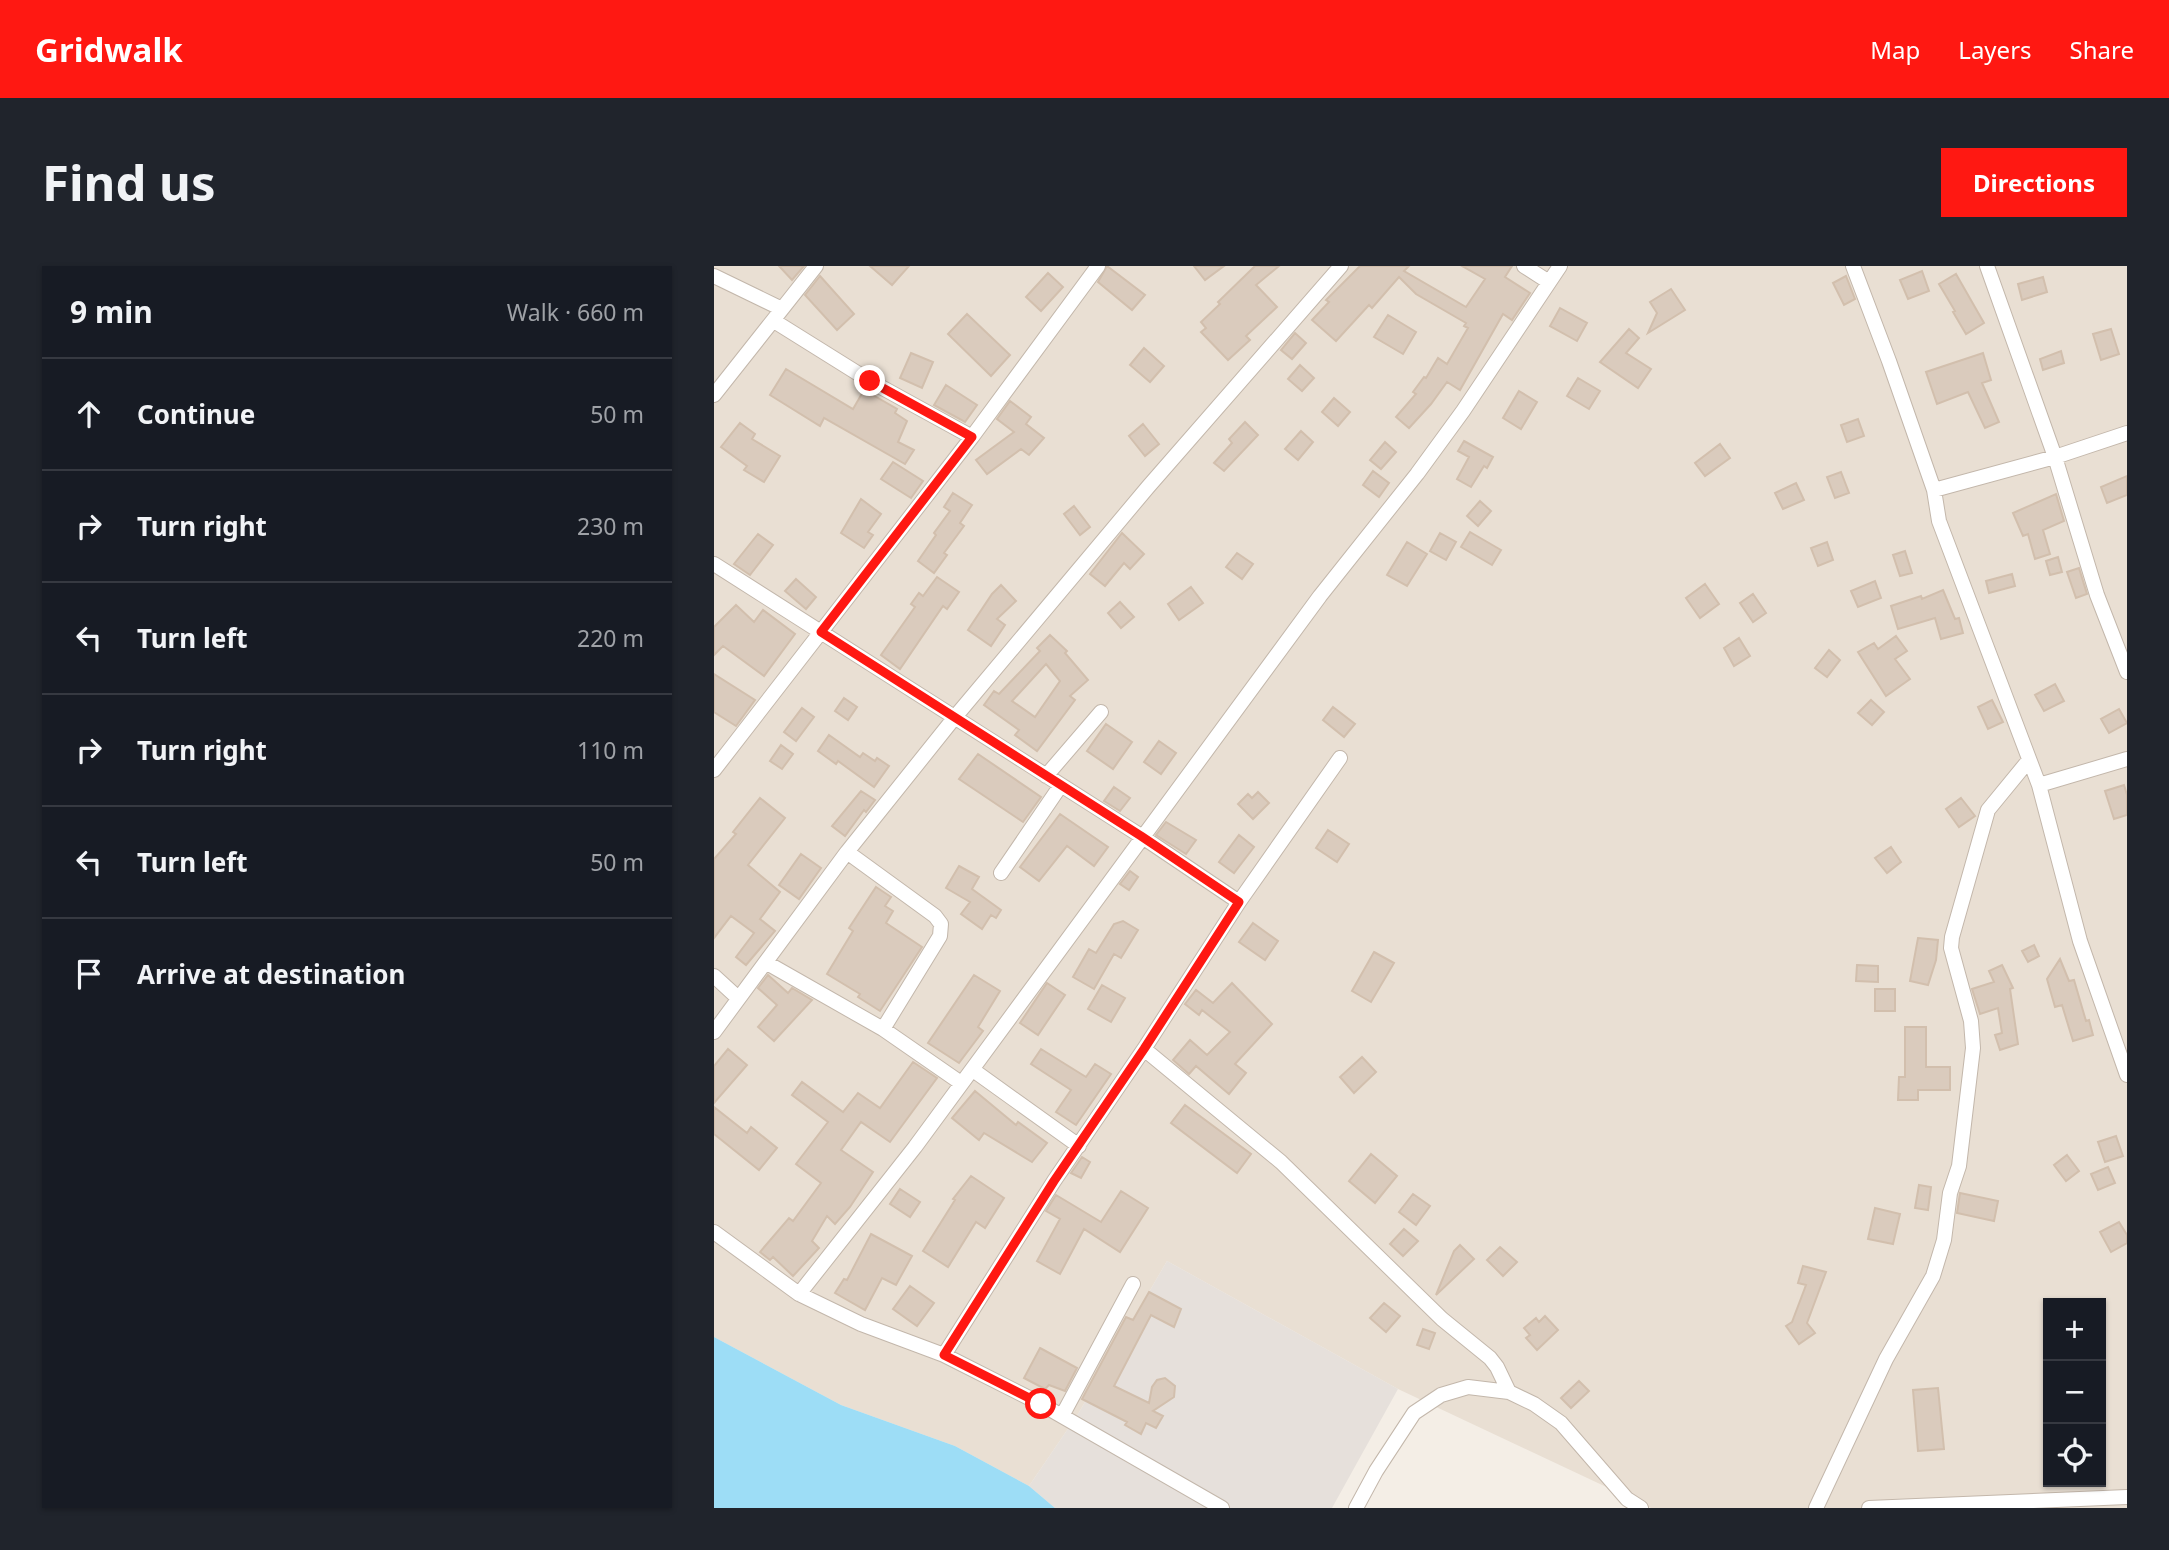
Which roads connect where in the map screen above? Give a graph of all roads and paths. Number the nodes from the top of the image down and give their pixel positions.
1 (816, 266) edge
2 (1098, 266) edge
3 (1341, 266) edge
4 (1524, 266) edge
5 (1560, 266) edge
6 (1853, 266) edge
7 (1987, 266) edge
8 (714, 276) edge
9 (1549, 282) junction
10 (778, 315) junction
11 (714, 396) edge
12 (2127, 433) edge
13 (972, 437) junction
14 (2055, 457) junction
15 (1934, 490) junction
16 (714, 564) edge
17 (821, 632) junction
18 (2127, 672) edge
19 (1101, 712) dead end
20 (955, 717) junction
21 (1339, 758) dead end
22 (2127, 759) edge
23 (2029, 760) junction
24 (714, 770) edge
25 (1046, 776) junction
26 (1061, 785) junction
27 (2039, 785) junction
28 (1141, 836) junction
29 (847, 852) junction
30 (1001, 873) dead end
31 (1239, 902) junction
32 (767, 963) junction
33 (714, 976) edge
34 (738, 998) junction
35 (883, 1029) junction
36 (714, 1032) edge
37 (1144, 1049) junction
38 (2126, 1068) edge
39 (973, 1070) junction
40 (961, 1083) junction
41 (1079, 1146) junction
42 (714, 1233) edge
43 (1133, 1284) dead end
44 (799, 1294) junction
45 (944, 1355) junction
46 (1509, 1392) junction
47 (1062, 1416) junction
48 (2127, 1497) edge
49 (1222, 1508) edge
50 (1356, 1508) edge
51 (1640, 1508) edge
52 (1816, 1508) edge
53 (1869, 1508) edge

1 - 10 street
2 - 13 street
3 - 20 street
4 - 9 street
5 - 9 street
6 - 15 street
7 - 14 street
8 - 10 street
9 - 28 street
10 - 11 street
10 - 13 street
12 - 14 street
13 - 17 street
14 - 15 street
14 - 18 street
15 - 23 street
16 - 17 street
17 - 20 street
17 - 24 street
19 - 25 street
20 - 25 street
20 - 29 street
21 - 31 street
22 - 27 street
23 - 27 street
23 - 52 street
25 - 26 street
26 - 28 street
26 - 30 street
27 - 38 street
28 - 31 street
28 - 39 street
29 - 32 street
29 - 35 street
31 - 37 street
32 - 34 street
32 - 35 street
33 - 34 street
34 - 36 street
35 - 40 street
37 - 41 street
37 - 46 street
39 - 40 street
39 - 41 street
40 - 44 street
41 - 45 street
42 - 44 street
43 - 47 street
44 - 45 street
45 - 47 street
46 - 50 street
46 - 51 street
47 - 49 street
48 - 53 street

